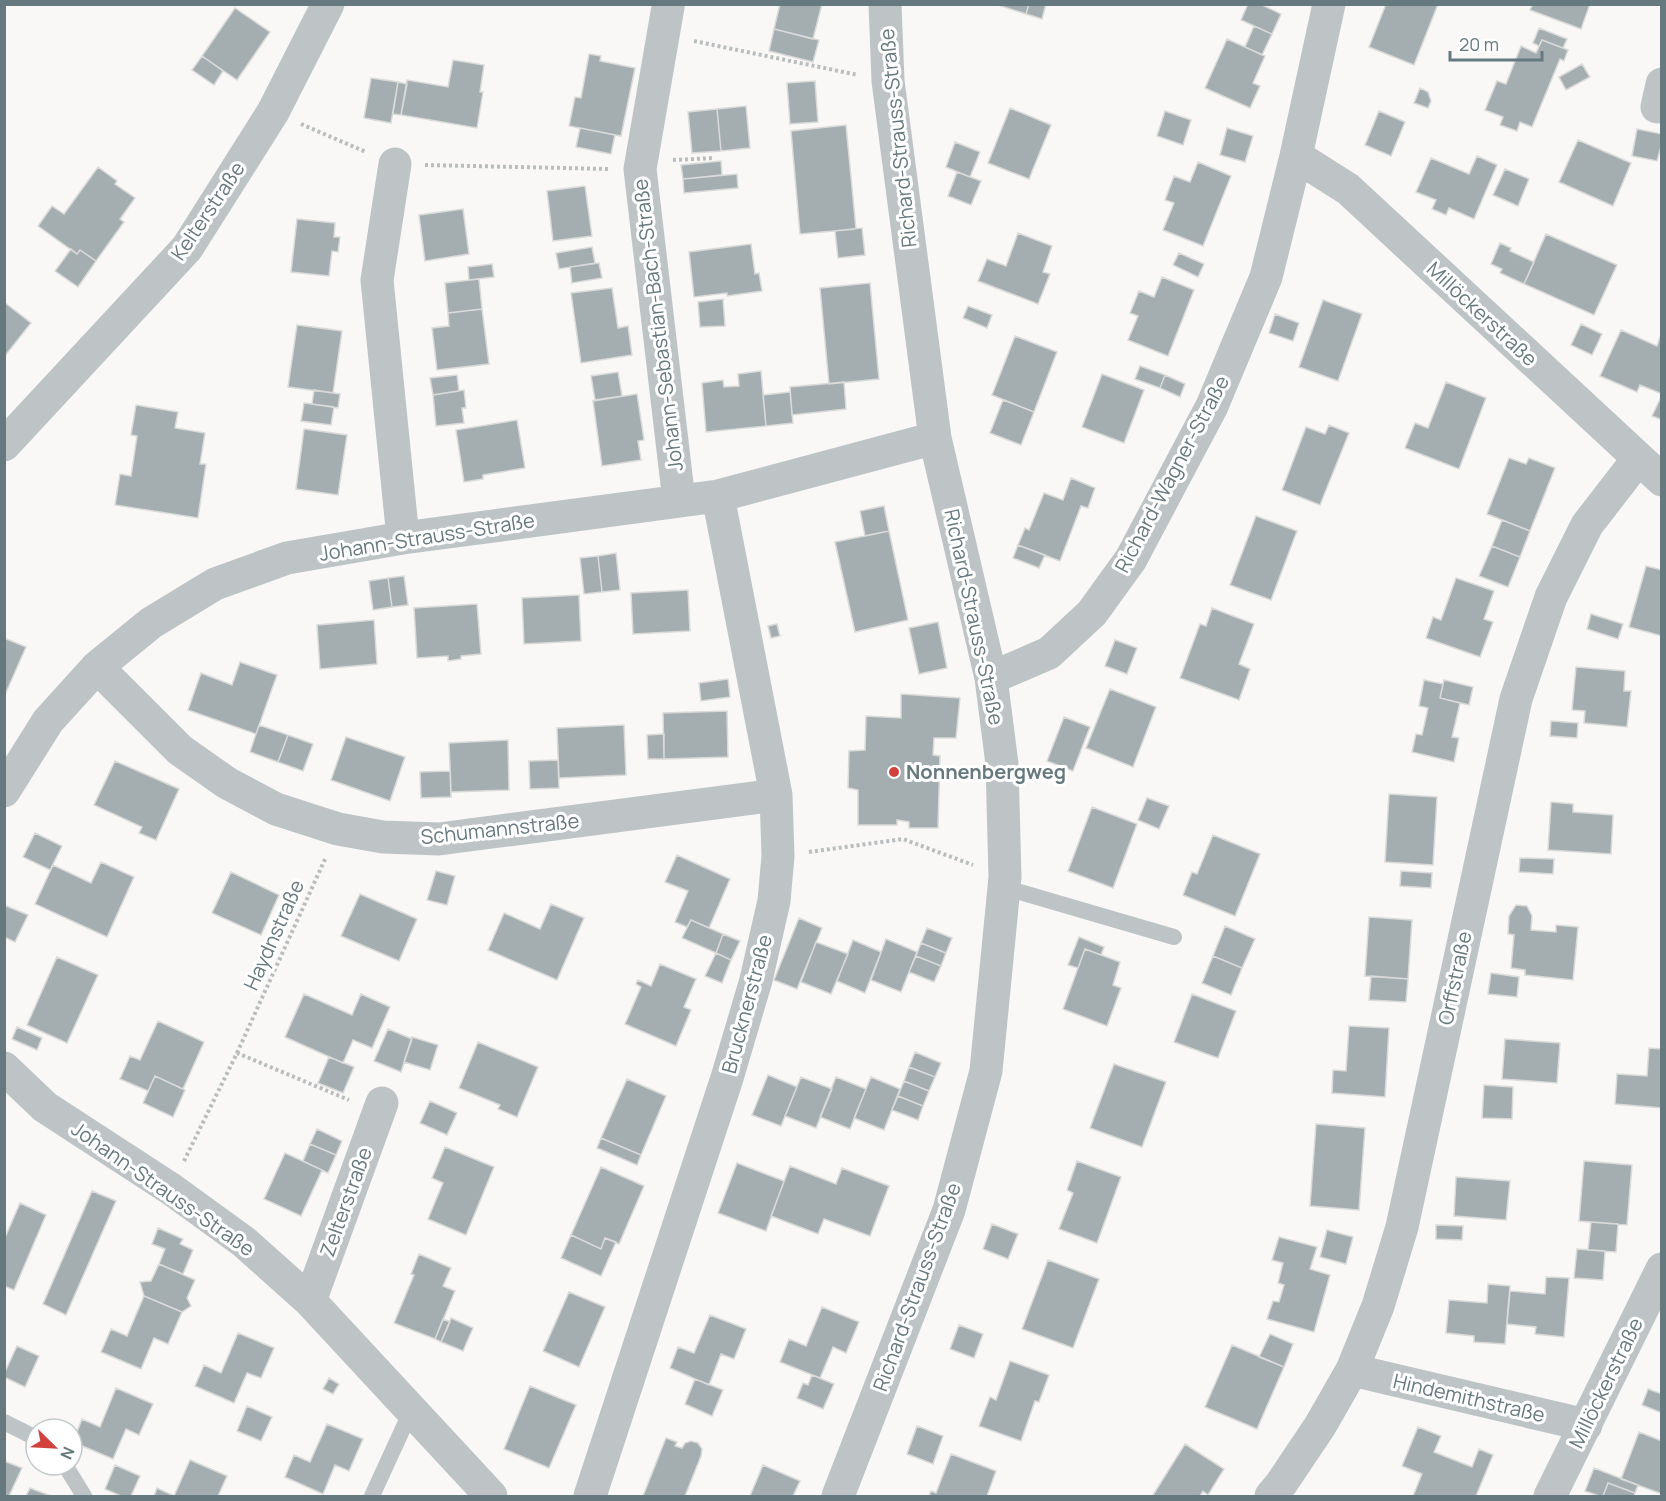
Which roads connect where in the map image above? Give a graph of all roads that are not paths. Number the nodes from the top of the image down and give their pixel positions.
1 (328, 4) edge
2 (885, 4) edge
3 (1329, 4) edge
4 (666, 21) road end
5 (1296, 156) junction
6 (395, 164) road end
7 (935, 438) junction
8 (4, 445) edge
9 (1650, 470) edge
10 (718, 496) junction
11 (679, 501) junction
12 (403, 538) junction
13 (98, 667) junction
14 (991, 678) junction
15 (4, 791) edge
16 (776, 795) junction
17 (1004, 882) junction
18 (1174, 937) dead end
19 (4, 1068) edge
20 (382, 1103) road end
21 (1662, 1269) edge
22 (310, 1301) junction
23 (1352, 1370) junction
24 (411, 1412) junction
25 (4, 1422) edge
26 (1586, 1425) junction
27 (24, 1432) edge
28 (72, 1477) edge
29 (84, 1497) edge
30 (372, 1497) edge
31 (491, 1497) edge
32 (590, 1497) edge
33 (838, 1497) edge
34 (1271, 1497) edge
35 (1550, 1497) edge

1 - 8 street, Kelterstraße
2 - 7 street, Richard-Strauss-Straße
3 - 5 street, Richard-Wagner-Straße
4 - 11 street, Johann-Sebastian-Bach-Straße
5 - 9 street, Millöckerstraße
5 - 14 street, Richard-Wagner-Straße
6 - 12 street
7 - 10 street, Johann-Strauss-Straße
7 - 14 street, Richard-Strauss-Straße
9 - 23 street, Orffstraße
10 - 11 street, Johann-Strauss-Straße
10 - 16 street, Brucknerstraße
11 - 12 street, Johann-Strauss-Straße
12 - 13 street, Johann-Strauss-Straße
13 - 15 street, Johann-Strauss-Straße
13 - 16 street, Schumannstraße
14 - 17 street, Richard-Strauss-Straße
16 - 32 street, Brucknerstraße
17 - 18 lane
17 - 33 street, Richard-Strauss-Straße
19 - 22 street, Johann-Strauss-Straße
20 - 22 street, Zelterstraße
21 - 26 street, Millöckerstraße
22 - 24 street, Johann-Strauss-Straße
23 - 26 street, Hindemithstraße
23 - 34 street, Orffstraße
24 - 30 lane
24 - 31 street, Johann-Strauss-Straße
25 - 27 lane
26 - 35 street, Millöckerstraße
28 - 29 lane

